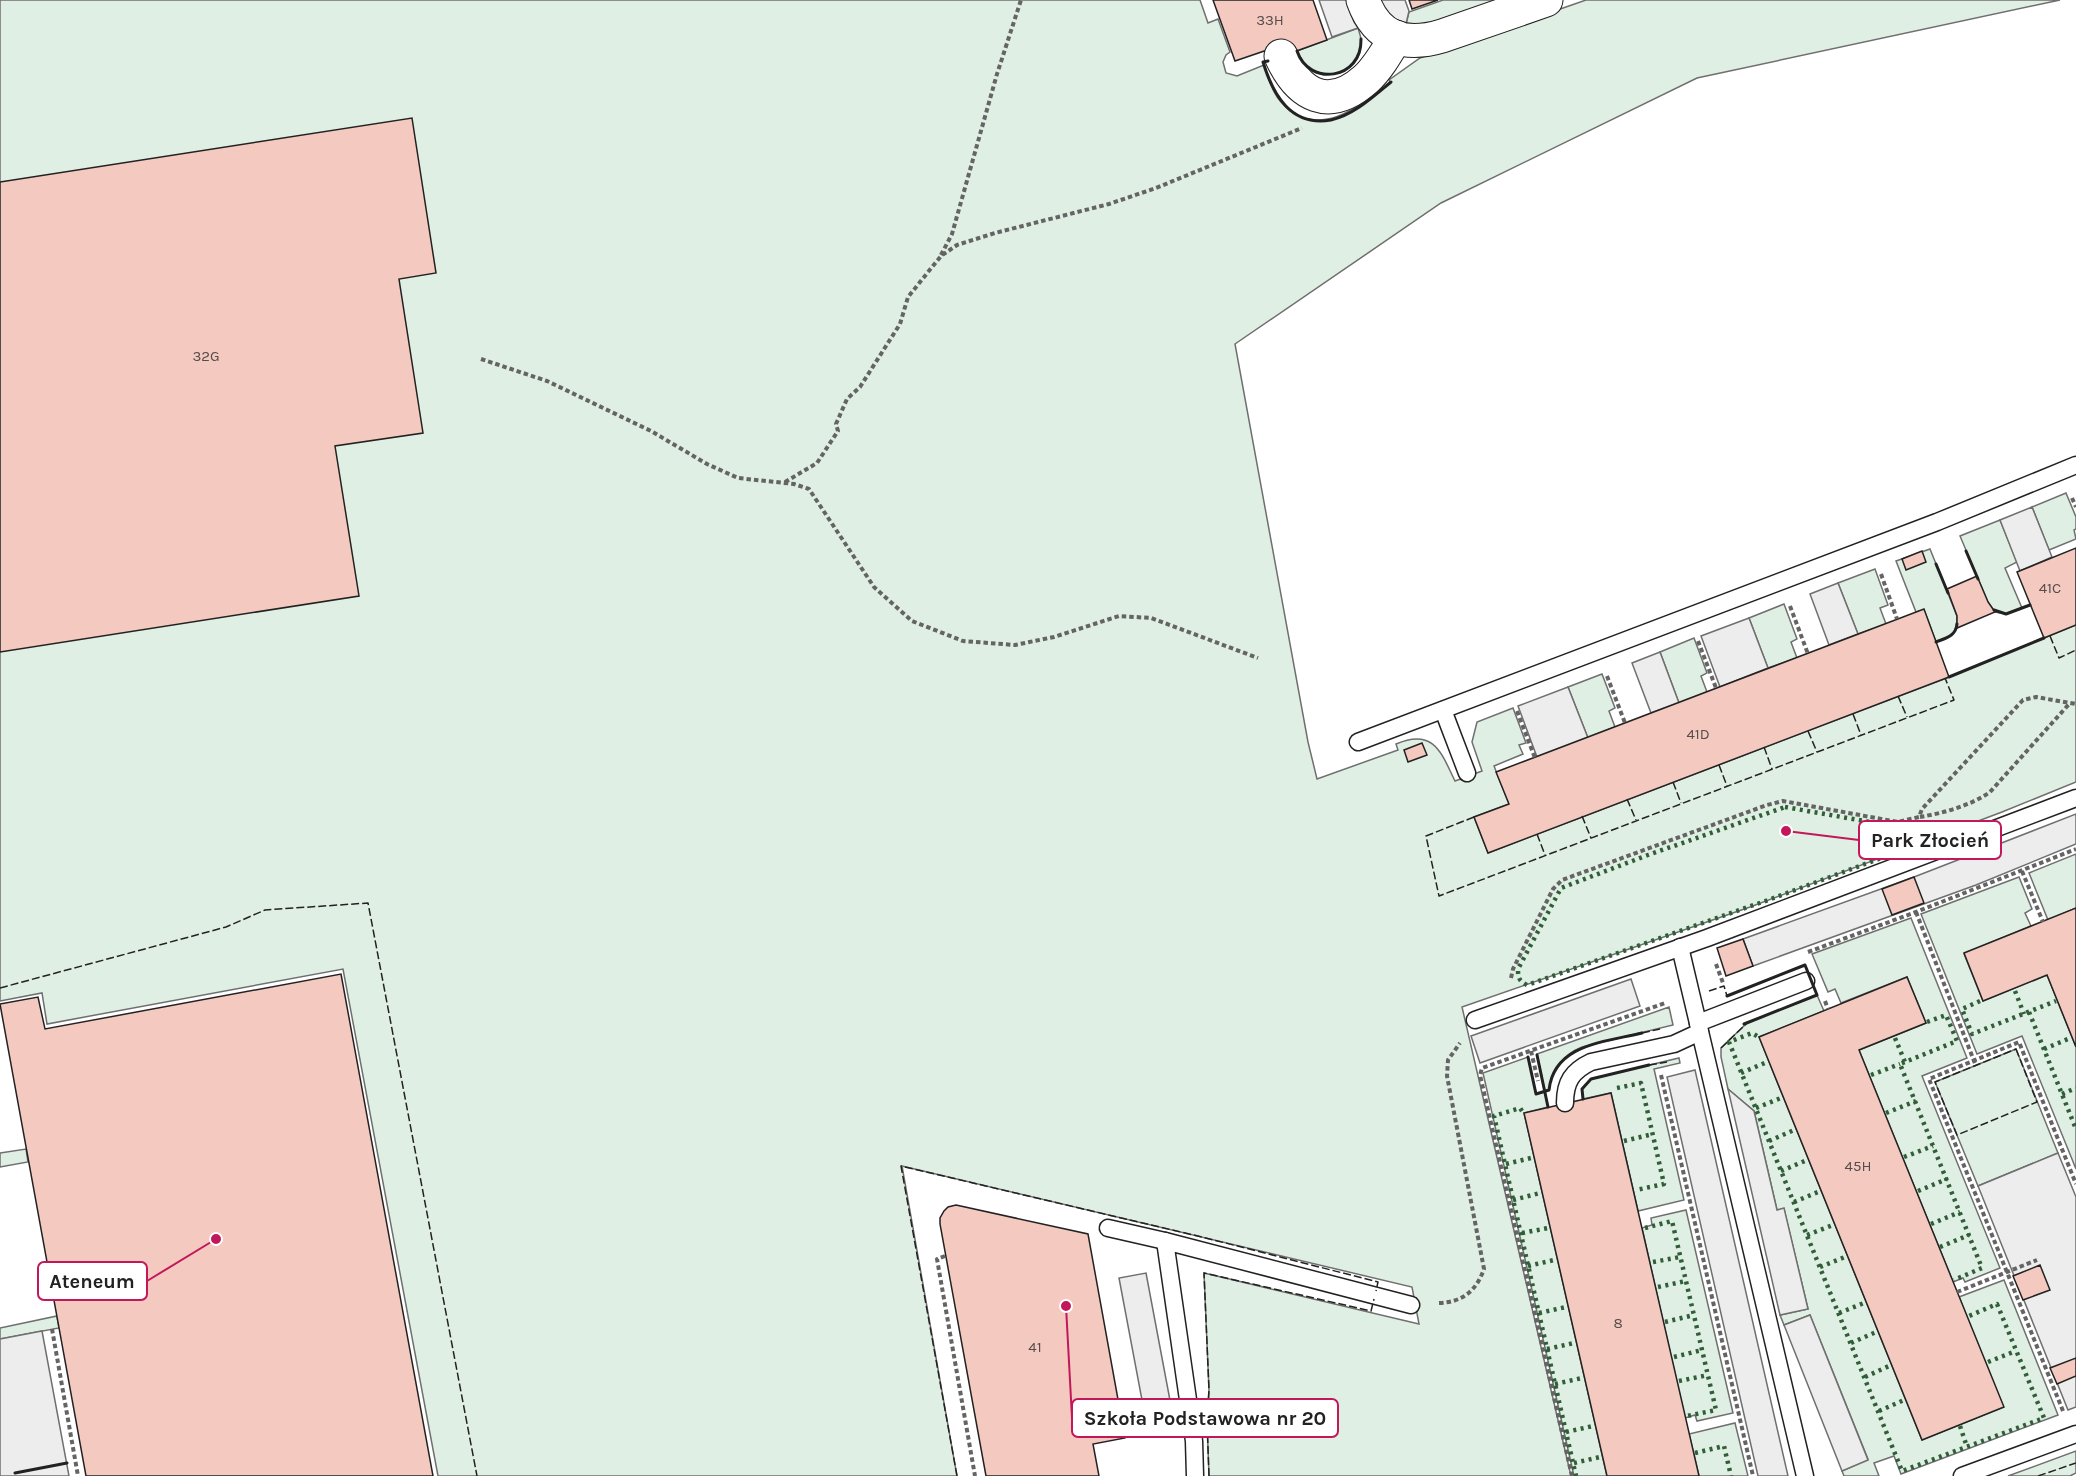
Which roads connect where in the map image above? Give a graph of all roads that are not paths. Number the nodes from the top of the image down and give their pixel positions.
1 (1363, 0) edge
2 (1546, 0) edge
3 (1396, 37) junction
4 (1281, 56) dead end
5 (2076, 465) edge
6 (1443, 710) junction
7 (1358, 742) dead end
8 (1467, 773) dead end
9 (2076, 798) edge
10 (1680, 947) junction
11 (1806, 981) dead end
12 (1475, 1020) road end
13 (1699, 1028) junction
14 (1565, 1103) dead end
15 (1108, 1228) dead end
16 (1165, 1241) junction
17 (1411, 1305) road end
18 (2074, 1434) edge
19 (1195, 1476) edge
20 (1805, 1476) edge
21 (1962, 1476) edge

1 - 3 street
2 - 3 street
3 - 4 street
5 - 6 lane
6 - 7 lane
6 - 8 lane
9 - 10 lane
10 - 12 lane
10 - 13 lane
11 - 13 lane
13 - 14 lane
13 - 20 lane
15 - 16 lane
16 - 17 lane
16 - 19 lane
18 - 21 lane

